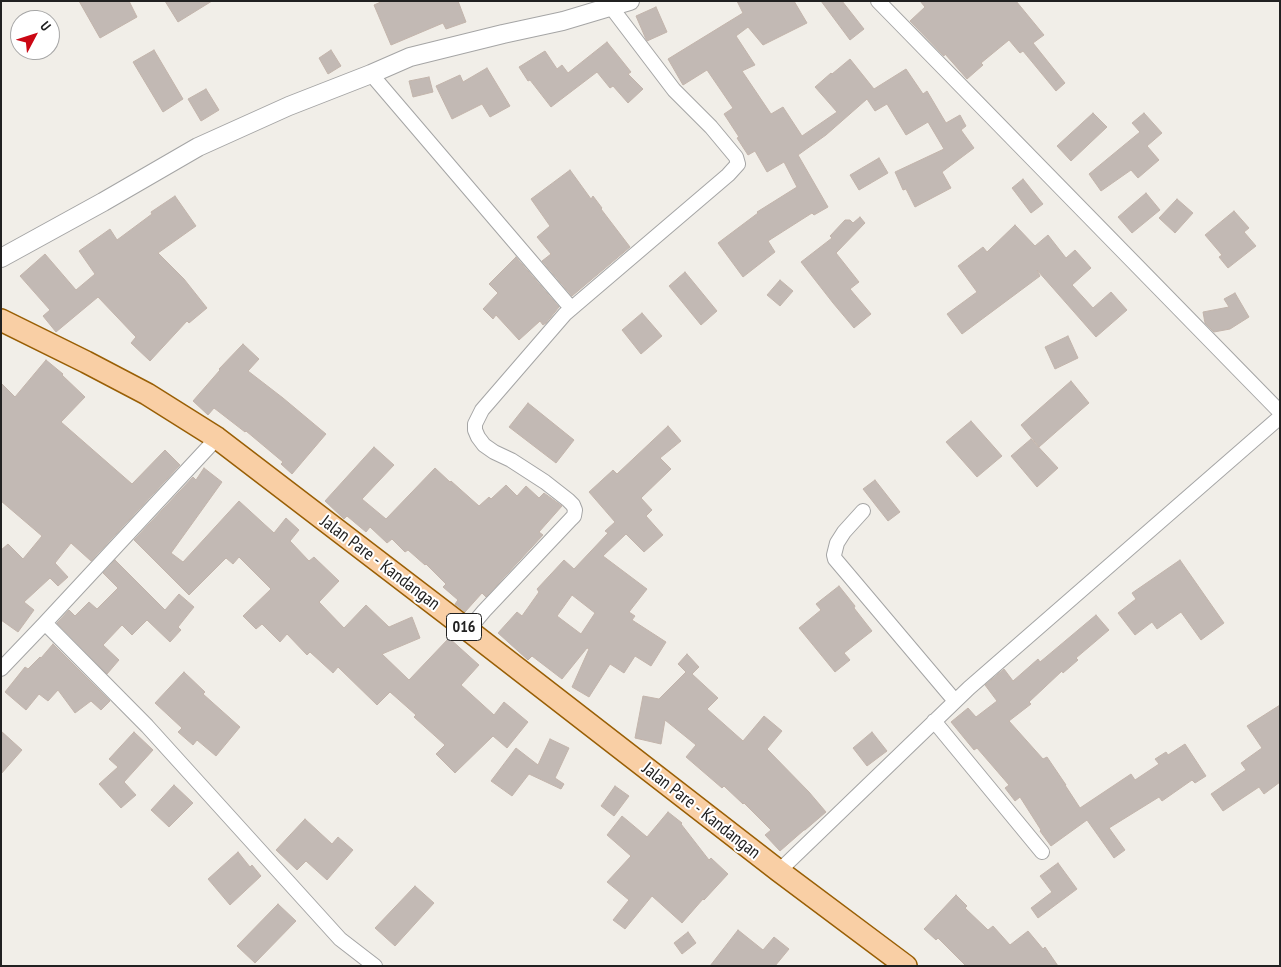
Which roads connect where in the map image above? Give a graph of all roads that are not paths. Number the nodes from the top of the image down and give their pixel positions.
1 (630, 1) edge
2 (878, 1) edge
3 (611, 7) junction
4 (371, 74) junction
5 (1, 258) edge
6 (571, 308) junction
7 (1, 320) edge
8 (1280, 412) edge
9 (1280, 417) edge
10 (216, 438) junction
11 (862, 511) dead end
12 (45, 623) junction
13 (468, 630) junction
14 (1, 669) edge
15 (955, 701) junction
16 (934, 721) junction
17 (1042, 852) dead end
18 (778, 871) junction
19 (375, 966) edge
20 (906, 966) edge

1 - 3 street
2 - 8 street
3 - 4 street
3 - 6 street
4 - 5 street
4 - 6 street
6 - 13 street
7 - 10 main road, Jalan Pare - Kandangan / 016
9 - 15 street
10 - 12 street
10 - 13 main road, Jalan Pare - Kandangan / 016
11 - 15 street
12 - 14 street
12 - 19 street
13 - 18 main road, Jalan Pare - Kandangan / 016
15 - 16 street
16 - 17 street
16 - 18 street
18 - 20 main road, Jalan Pare - Kandangan / 016

